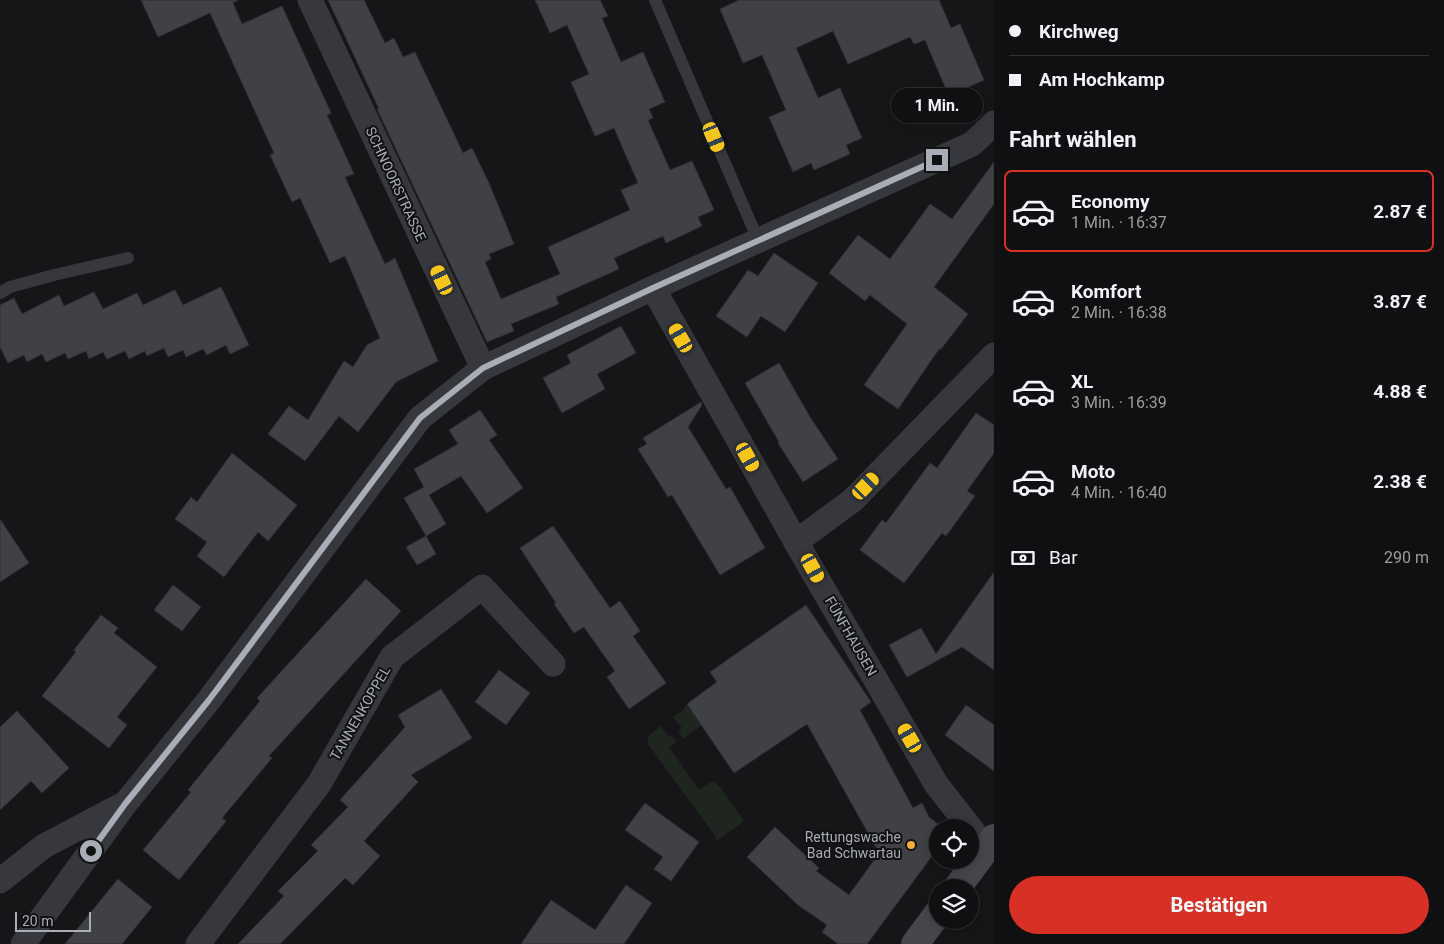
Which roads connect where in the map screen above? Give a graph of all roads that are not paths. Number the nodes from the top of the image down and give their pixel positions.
1 (310, 0) edge
2 (655, 0) edge
3 (994, 123) edge
4 (758, 240) junction
5 (128, 258) dead end
6 (653, 288) junction
7 (0, 293) edge
8 (994, 355) edge
9 (483, 368) junction
10 (796, 542) junction
11 (553, 664) dead end
12 (125, 804) junction
13 (990, 843) edge
14 (964, 879) edge
15 (0, 881) edge
16 (929, 926) edge
17 (23, 944) edge
18 (198, 944) edge
19 (915, 944) edge

1 - 9 street, SCHNOORSTRASSE
2 - 4 lane
3 - 4 street
4 - 6 street
5 - 7 lane
6 - 9 street
6 - 10 street, FÜNFHAUSEN
8 - 10 street
9 - 12 street
10 - 13 street, FÜNFHAUSEN
11 - 18 street, TANNENKOPPEL
12 - 15 street
12 - 17 street
13 - 14 main road
16 - 19 main road

